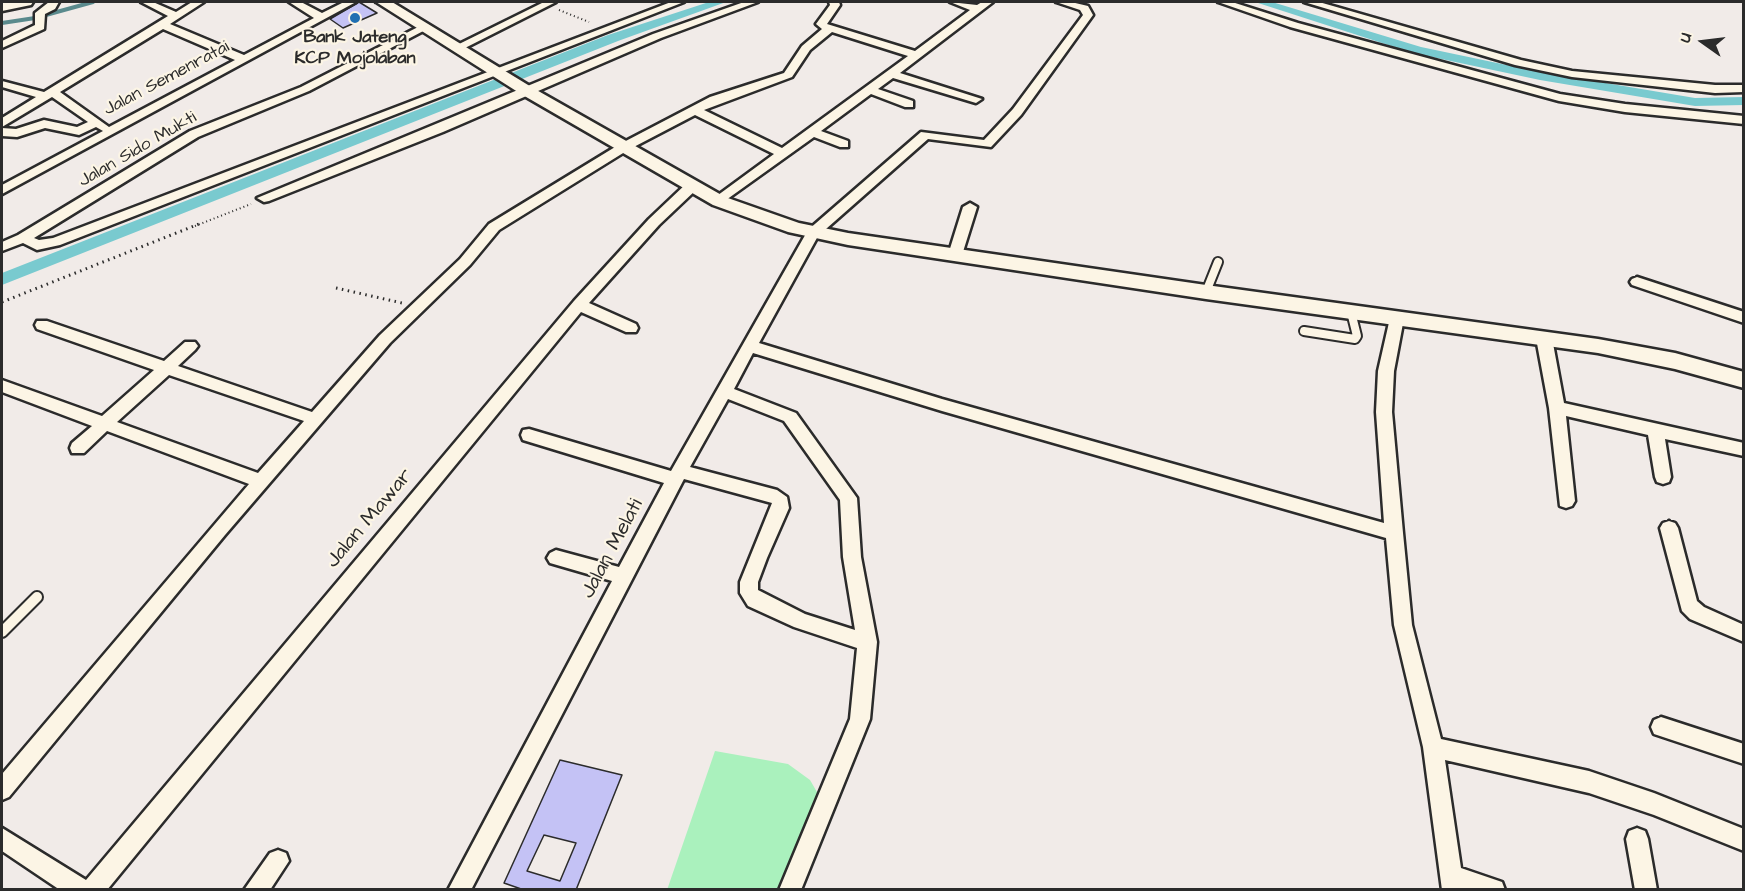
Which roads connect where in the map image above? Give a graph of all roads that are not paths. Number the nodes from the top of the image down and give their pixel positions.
1 (26, 2) edge
2 (54, 2) edge
3 (146, 2) edge
4 (199, 2) edge
5 (294, 2) edge
6 (351, 2) edge
7 (383, 2) edge
8 (679, 2) edge
9 (753, 2) edge
10 (834, 2) edge
11 (955, 2) edge
12 (1061, 2) edge
13 (1223, 2) edge
14 (1309, 2) edge
15 (548, 3) edge
16 (983, 5) edge
17 (2, 7) edge
18 (176, 16) junction
19 (321, 17) junction
20 (163, 25) junction
21 (424, 28) junction
22 (829, 29) junction
23 (2, 45) edge
24 (456, 48) junction
25 (918, 55) junction
26 (243, 59) junction
27 (499, 74) junction
28 (892, 74) junction
29 (2, 84) edge
30 (1743, 88) edge
31 (525, 90) junction
32 (869, 90) junction
33 (48, 94) junction
34 (976, 99) dead end
35 (909, 104) dead end
36 (695, 110) junction
37 (1743, 120) edge
38 (2, 123) edge
39 (95, 123) junction
40 (109, 130) junction
41 (2, 132) edge
42 (812, 132) junction
43 (844, 144) dead end
44 (624, 147) junction
45 (782, 153) junction
46 (692, 186) junction
47 (2, 190) edge
48 (264, 198) road end
49 (719, 201) junction
50 (970, 207) dead end
51 (813, 233) junction
52 (23, 238) junction
53 (2, 247) edge
54 (955, 255) junction
55 (1218, 262) dead end
56 (1637, 282) dead end
57 (1206, 292) junction
58 (579, 305) junction
59 (1351, 312) junction
60 (1397, 318) junction
61 (1743, 318) edge
62 (42, 325) dead end
63 (631, 328) dead end
64 (1304, 332) dead end
65 (1544, 338) junction
66 (190, 346) dead end
67 (749, 346) junction
68 (166, 368) junction
69 (1743, 380) edge
70 (2, 386) edge
71 (723, 391) junction
72 (1557, 408) junction
73 (315, 419) junction
74 (105, 424) junction
75 (1655, 429) junction
76 (529, 435) dead end
77 (78, 448) dead end
78 (1743, 450) edge
79 (677, 475) junction
80 (1663, 477) dead end
81 (261, 481) junction
82 (1566, 501) dead end
83 (1669, 528) dead end
84 (1394, 533) junction
85 (556, 558) dead end
86 (624, 576) junction
87 (37, 597) dead end
88 (2, 632) edge
89 (1743, 634) edge
90 (867, 642) junction
91 (1661, 727) dead end
92 (1433, 747) junction
93 (1743, 754) edge
94 (8, 782) edge
95 (1637, 839) dead end
96 (1743, 840) edge
97 (6, 842) edge
98 (278, 861) dead end
99 (1452, 883) edge
100 (81, 890) edge
101 (92, 890) edge
102 (255, 890) edge
103 (459, 890) edge
104 (790, 890) edge
105 (1494, 890) edge
106 (1646, 890) edge

1 - 17 main road
2 - 23 street
3 - 18 street
4 - 18 street
5 - 19 street
6 - 19 street, Jalan Semenratai
7 - 21 main road
8 - 27 street
9 - 31 street
10 - 22 street
11 - 16 street
12 - 51 street, Jalan Melati
13 - 37 street
14 - 30 street
15 - 24 street
16 - 25 street
18 - 20 street
19 - 26 street, Jalan Semenratai
20 - 26 street
20 - 33 street
21 - 24 main road
21 - 52 street, Jalan Sido Mukti
22 - 25 street
22 - 36 street
24 - 27 main road
25 - 28 street
26 - 40 street, Jalan Semenratai
27 - 31 main road
27 - 52 street
28 - 32 street
28 - 34 street
29 - 33 street
31 - 44 main road
31 - 48 street
32 - 35 street
32 - 42 street
33 - 38 street
33 - 39 street
36 - 44 street
36 - 45 street
39 - 40 street
39 - 41 street
40 - 47 street, Jalan Semenratai
42 - 43 street
42 - 45 street
44 - 46 main road
44 - 73 street
45 - 49 street
46 - 49 main road
46 - 58 street, Jalan Mawar
49 - 51 main road
50 - 54 street
51 - 54 main road
51 - 67 street, Jalan Melati
52 - 53 street, Jalan Sido Mukti
54 - 57 main road
55 - 57 lane
56 - 61 street
57 - 59 main road
58 - 63 street
58 - 101 street, Jalan Mawar
59 - 60 main road
59 - 64 lane
60 - 65 main road
60 - 84 street
62 - 68 street
65 - 69 main road
65 - 72 street
66 - 68 street
67 - 71 street, Jalan Melati
67 - 84 street
68 - 73 street
68 - 74 street
70 - 74 street
71 - 79 street, Jalan Melati
71 - 90 street
72 - 75 street
72 - 82 street
73 - 81 street
74 - 77 street
74 - 81 street
75 - 78 street
75 - 80 street
76 - 79 street
79 - 86 street, Jalan Melati
79 - 90 street
81 - 94 street
83 - 89 street
84 - 92 street
85 - 86 street
86 - 103 street, Jalan Melati
87 - 88 lane
90 - 104 street
91 - 93 street
92 - 96 street
92 - 99 street
95 - 106 street
97 - 100 street
98 - 102 street
99 - 105 street

